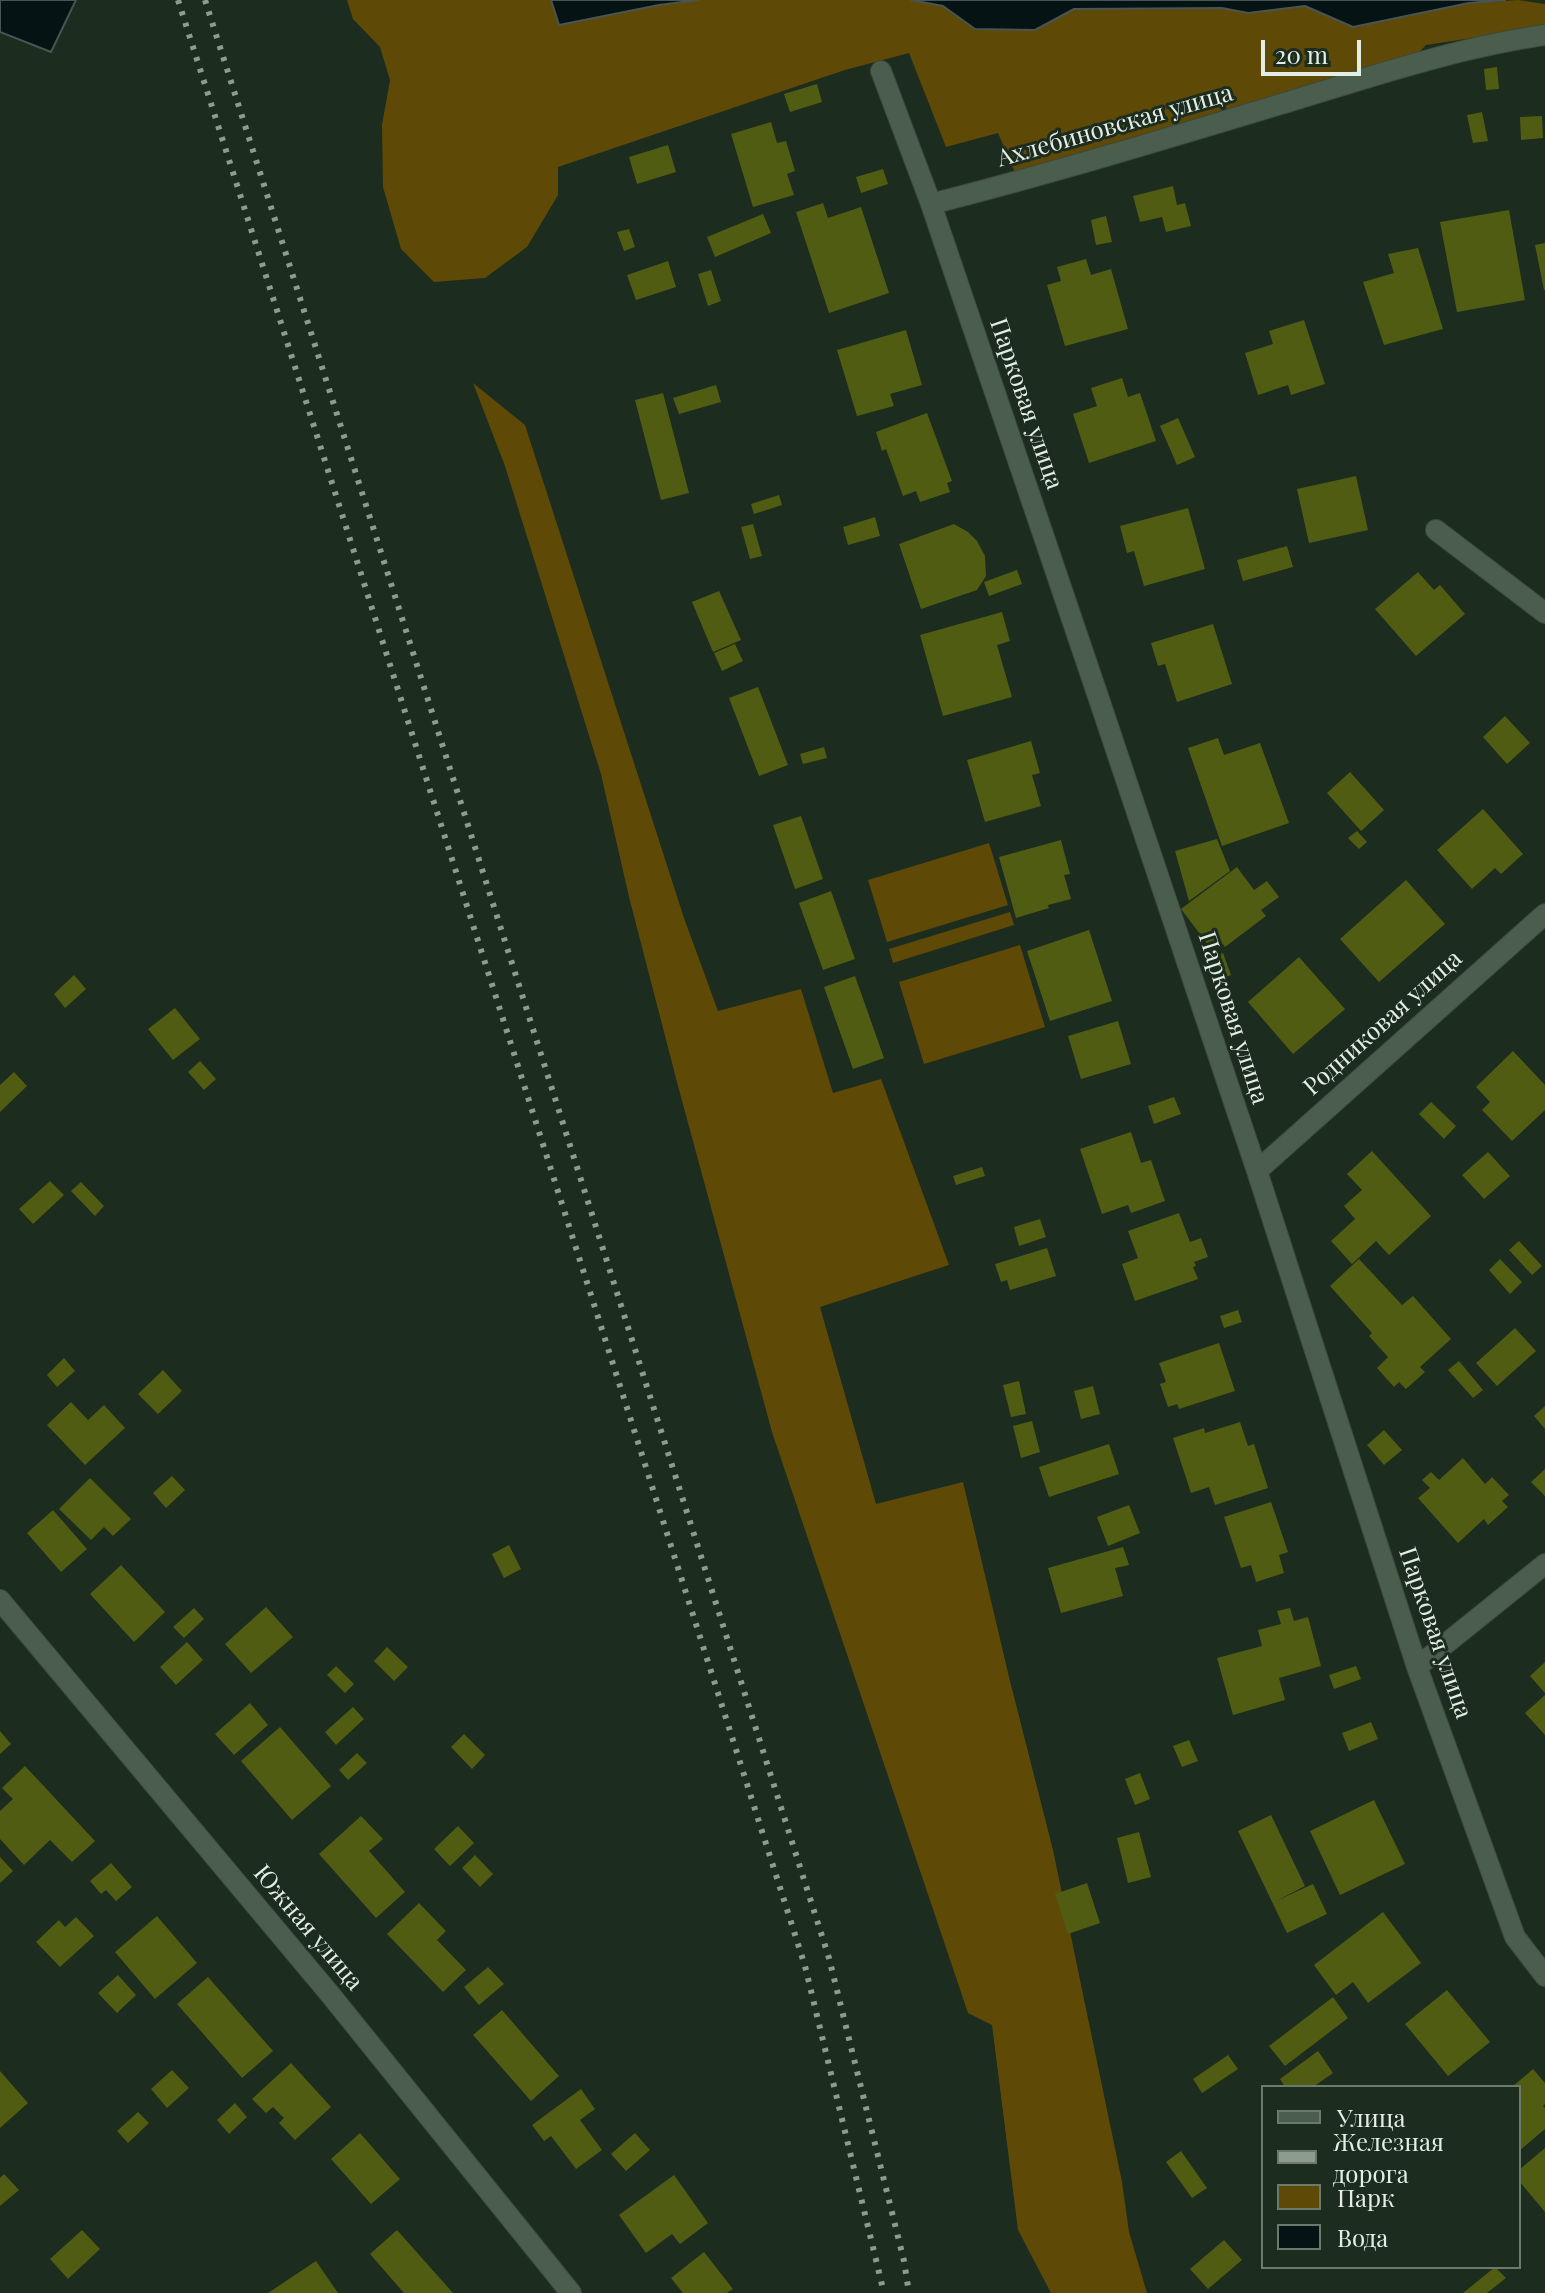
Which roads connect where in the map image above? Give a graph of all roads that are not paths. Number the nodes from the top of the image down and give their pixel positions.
1 (1545, 35) edge
2 (881, 71) dead end
3 (931, 204) junction
4 (1436, 530) dead end
5 (1545, 613) edge
6 (1545, 914) edge
7 (1257, 1171) junction
8 (1545, 1564) edge
9 (0, 1600) edge
10 (1417, 1667) junction
11 (1545, 1976) edge
12 (571, 2293) edge

1 - 3 street, Ахлебиновская улица
2 - 3 street, Парковая улица
3 - 7 street, Парковая улица
4 - 5 street
6 - 7 street, Родниковая улица
7 - 10 street, Парковая улица
8 - 10 street
9 - 12 street, Южная улица
10 - 11 street, Парковая улица

